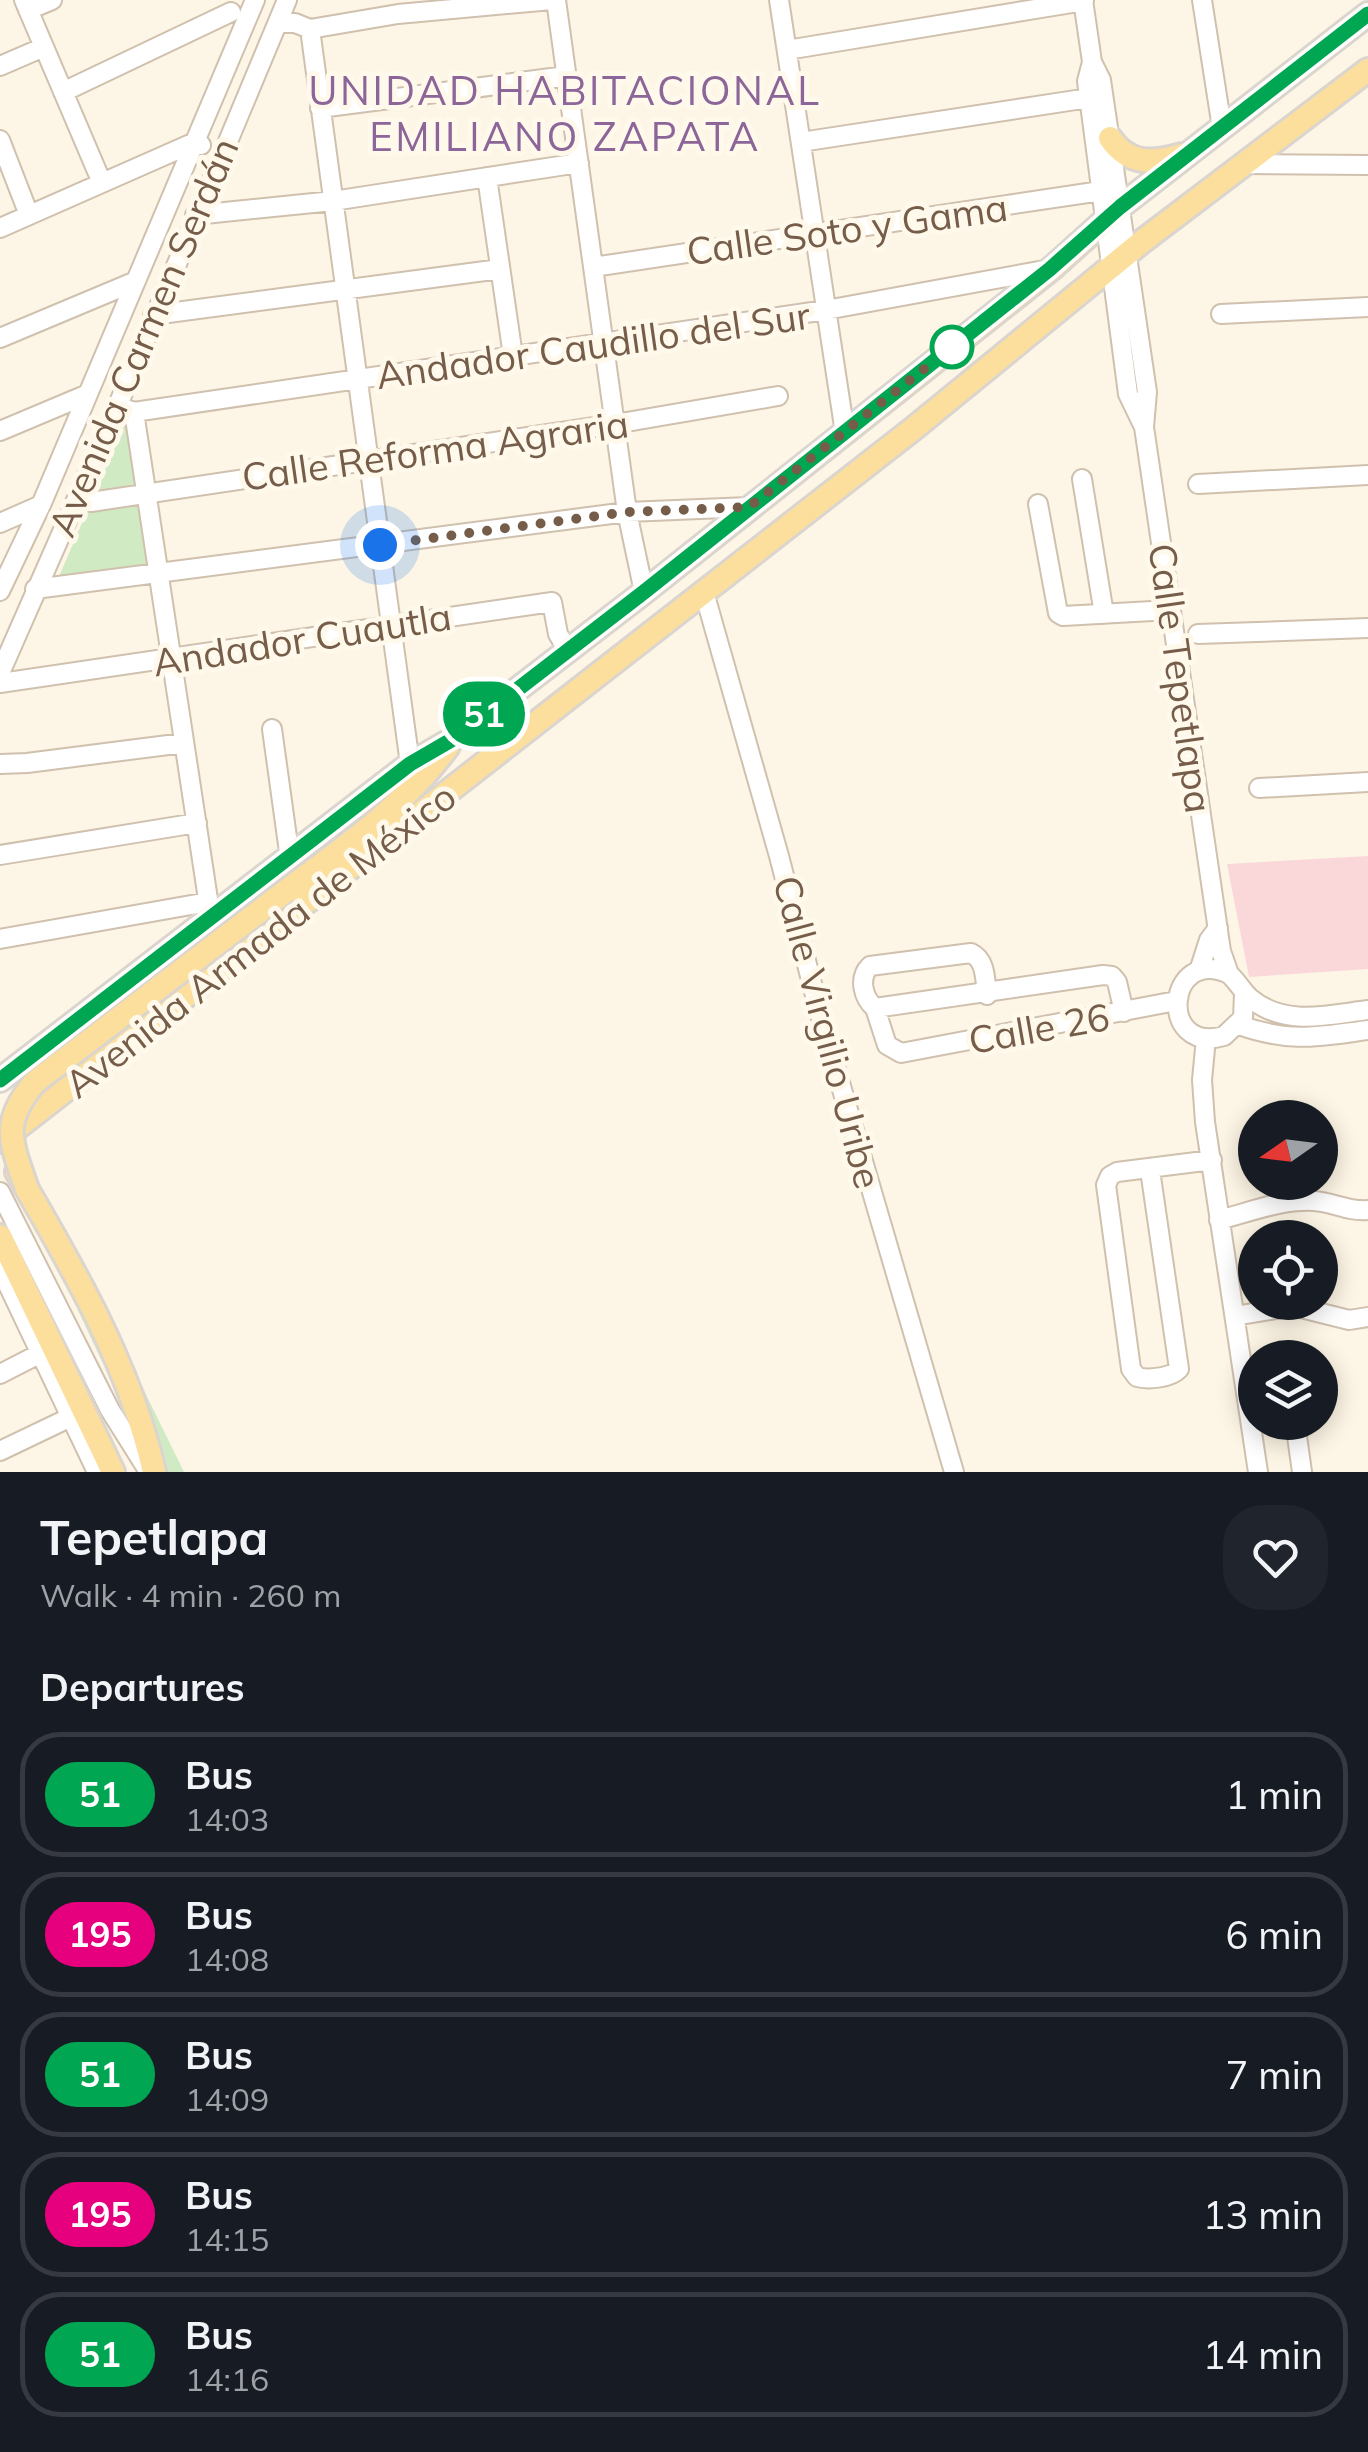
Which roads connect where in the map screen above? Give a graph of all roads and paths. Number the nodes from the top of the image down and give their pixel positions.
1 (52, 0) edge
2 (255, 0) edge
3 (287, 0) edge
4 (554, 0) edge
5 (780, 0) edge
6 (1084, 0) edge
7 (1202, 0) edge
8 (26, 5) edge
9 (228, 6) edge
10 (397, 7) edge
11 (1368, 14) edge
12 (278, 23) junction
13 (310, 29) junction
14 (240, 35) junction
15 (44, 47) junction
16 (787, 50) junction
17 (1092, 62) junction
18 (0, 66) edge
19 (1368, 70) edge
20 (566, 76) junction
21 (63, 92) junction
22 (1089, 98) junction
23 (320, 108) junction
24 (1222, 128) junction
25 (1110, 138) junction
26 (0, 140) edge
27 (195, 142) junction
28 (801, 142) junction
29 (1190, 152) junction
30 (221, 155) junction
31 (578, 163) junction
32 (1243, 164) junction
33 (1368, 165) edge
34 (487, 178) junction
35 (102, 183) junction
36 (1102, 191) junction
37 (333, 201) junction
38 (1113, 214) junction
39 (29, 215) junction
40 (195, 215) junction
41 (0, 228) edge
42 (815, 234) junction
43 (1127, 254) junction
44 (593, 267) junction
45 (500, 269) junction
46 (1050, 269) junction
47 (1110, 271) junction
48 (136, 281) junction
49 (345, 290) junction
50 (1368, 307) edge
51 (826, 310) junction
52 (1221, 314) dead end
53 (154, 315) junction
54 (0, 338) edge
55 (604, 343) junction
56 (513, 356) junction
57 (357, 380) junction
58 (88, 394) junction
59 (778, 396) dead end
60 (126, 409) junction
61 (615, 424) junction
62 (1144, 427) junction
63 (0, 431) edge
64 (844, 433) junction
65 (368, 460) junction
66 (1368, 475) edge
67 (1082, 479) dead end
68 (1198, 484) dead end
69 (146, 494) junction
70 (91, 502) dead end
71 (1038, 504) dead end
72 (41, 505) junction
73 (749, 507) junction
74 (627, 512) junction
75 (0, 522) edge
76 (380, 545) junction
77 (159, 574) junction
78 (35, 589) junction
79 (0, 591) edge
80 (644, 592) junction
81 (704, 592) junction
82 (1170, 610) junction
83 (1104, 614) junction
84 (391, 626) junction
85 (1368, 628) edge
86 (1198, 634) dead end
87 (568, 651) junction
88 (172, 660) junction
89 (0, 673) edge
90 (0, 684) edge
91 (272, 729) dead end
92 (453, 739) junction
93 (184, 744) junction
94 (0, 764) edge
95 (410, 764) junction
96 (1368, 782) edge
97 (1259, 788) dead end
98 (196, 823) junction
99 (0, 856) edge
100 (290, 859) junction
101 (210, 910) junction
102 (1218, 928) junction
103 (0, 939) edge
104 (1199, 971) junction
105 (1229, 974) junction
106 (987, 994) junction
107 (1244, 994) junction
108 (1176, 1002) junction
109 (874, 1008) junction
110 (1368, 1010) edge
111 (1124, 1012) junction
112 (1294, 1017) junction
113 (1239, 1025) junction
114 (1368, 1030) edge
115 (1206, 1038) junction
116 (1294, 1039) junction
117 (0, 1080) edge
118 (0, 1142) edge
119 (1212, 1160) junction
120 (1150, 1170) junction
121 (26, 1189) junction
122 (0, 1192) edge
123 (1368, 1210) edge
124 (1220, 1220) junction
125 (0, 1236) edge
126 (0, 1268) edge
127 (7, 1300) edge
128 (1234, 1316) junction
129 (1368, 1317) edge
130 (48, 1352) junction
131 (0, 1374) edge
132 (71, 1418) junction
133 (1298, 1440) edge
134 (0, 1452) edge
135 (97, 1472) edge
136 (114, 1472) edge
137 (152, 1472) edge
138 (954, 1472) edge
139 (1258, 1472) edge
140 (1302, 1472) edge

1 - 8 street
2 - 14 street, Avenida Carmen Serdán
3 - 12 street, Avenida Carmen Serdán
4 - 10 street
4 - 20 street
5 - 16 street
6 - 16 street
6 - 17 street, Calle Tepetlapa
7 - 24 street
8 - 15 street
9 - 14 street
9 - 21 street
10 - 13 street
11 - 24 main road, Avenida Armada de México
12 - 13 street
12 - 30 street, Avenida Carmen Serdán
13 - 23 street
14 - 27 street, Avenida Carmen Serdán
15 - 18 street
15 - 21 street
16 - 28 street
17 - 22 street, Calle Tepetlapa
17 - 25 street, Calle Tepetlapa
19 - 32 main road, Avenida Armada de México
20 - 23 street
20 - 31 street
21 - 35 street
22 - 28 street
22 - 36 street, Calle Tepetlapa
23 - 37 street
24 - 29 main road, Avenida Armada de México
25 - 29 main road
25 - 38 street, Calle Tepetlapa
26 - 39 street
27 - 30 street
27 - 35 street
27 - 48 street, Avenida Carmen Serdán
28 - 42 street
29 - 38 main road, Avenida Armada de México
30 - 40 street, Avenida Carmen Serdán
31 - 34 street
31 - 44 street
32 - 33 street
32 - 43 main road, Avenida Armada de México
34 - 37 street
34 - 45 street
35 - 39 street
36 - 38 street, Calle Tepetlapa
36 - 42 street, Calle Soto y Gama
37 - 40 street
37 - 49 street
38 - 43 street, Calle Tepetlapa
38 - 46 main road, Avenida Armada de México
38 - 47 street, Calle Tepetlapa
39 - 41 street
40 - 53 street, Avenida Carmen Serdán
42 - 44 street, Calle Soto y Gama
42 - 51 street
43 - 47 main road, Avenida Armada de México
43 - 62 street, Calle Tepetlapa
44 - 55 street
45 - 49 street
45 - 56 street
46 - 51 street, Andador Caudillo del Sur
46 - 64 main road, Avenida Armada de México
47 - 62 street, Calle Tepetlapa
47 - 81 main road, Avenida Armada de México
48 - 54 street
48 - 58 street, Avenida Carmen Serdán
49 - 53 street
49 - 57 street
50 - 52 street
51 - 55 street, Andador Caudillo del Sur
51 - 64 street
53 - 60 street, Avenida Carmen Serdán
55 - 56 street, Andador Caudillo del Sur
55 - 61 street
56 - 57 street, Andador Caudillo del Sur
57 - 60 street, Andador Caudillo del Sur
57 - 65 street
58 - 63 street
58 - 72 street, Avenida Carmen Serdán
59 - 61 street, Calle Reforma Agraria
60 - 69 street
60 - 78 street, Avenida Carmen Serdán
61 - 65 street, Calle Reforma Agraria
61 - 74 street
62 - 82 street, Calle Tepetlapa
64 - 73 main road, Avenida Armada de México
65 - 69 street, Calle Reforma Agraria
65 - 76 street
66 - 68 street
67 - 83 street
69 - 70 street, Calle Reforma Agraria
69 - 77 street
71 - 83 street
72 - 75 street
72 - 79 street, Avenida Carmen Serdán
73 - 74 street
73 - 80 main road, Avenida Armada de México
74 - 76 street
74 - 80 street
76 - 77 street
76 - 84 street
77 - 78 street
77 - 88 street
78 - 89 street, Avenida Carmen Serdán
80 - 87 main road, Avenida Armada de México
81 - 118 main road, Avenida Armada de México
81 - 138 street, Calle Virgilio Uribe
82 - 83 street
82 - 102 street, Calle Tepetlapa
84 - 87 street, Andador Cuautla
84 - 88 street, Andador Cuautla
84 - 95 street
85 - 86 street
87 - 92 main road, Avenida Armada de México
88 - 90 street, Andador Cuautla
88 - 93 street
91 - 100 street
92 - 95 main road, Avenida Armada de México
92 - 121 main road, bridge
93 - 94 street
93 - 98 street
95 - 100 main road, Avenida Armada de México
96 - 97 street
98 - 99 street
98 - 101 street
100 - 101 main road, Avenida Armada de México
101 - 103 street
101 - 117 main road, Avenida Armada de México
102 - 104 street
102 - 105 street, Calle Tepetlapa
104 - 105 street
104 - 108 street
105 - 107 street
106 - 109 street
106 - 109 street
106 - 111 street
107 - 112 street
107 - 113 street
108 - 111 street, Calle 26
108 - 115 street
109 - 111 street, Calle 26
110 - 112 street
112 - 116 street
113 - 115 street
113 - 116 street
114 - 116 street
115 - 119 street
118 - 121 main road, bridge
119 - 120 street
119 - 124 street
120 - 120 street
121 - 137 main road
122 - 137 street
123 - 124 street
124 - 128 street
125 - 130 main road
126 - 127 street
127 - 130 street
128 - 129 street
128 - 139 street
130 - 131 street
130 - 132 street
130 - 136 main road
132 - 134 street
132 - 135 street
133 - 140 street

